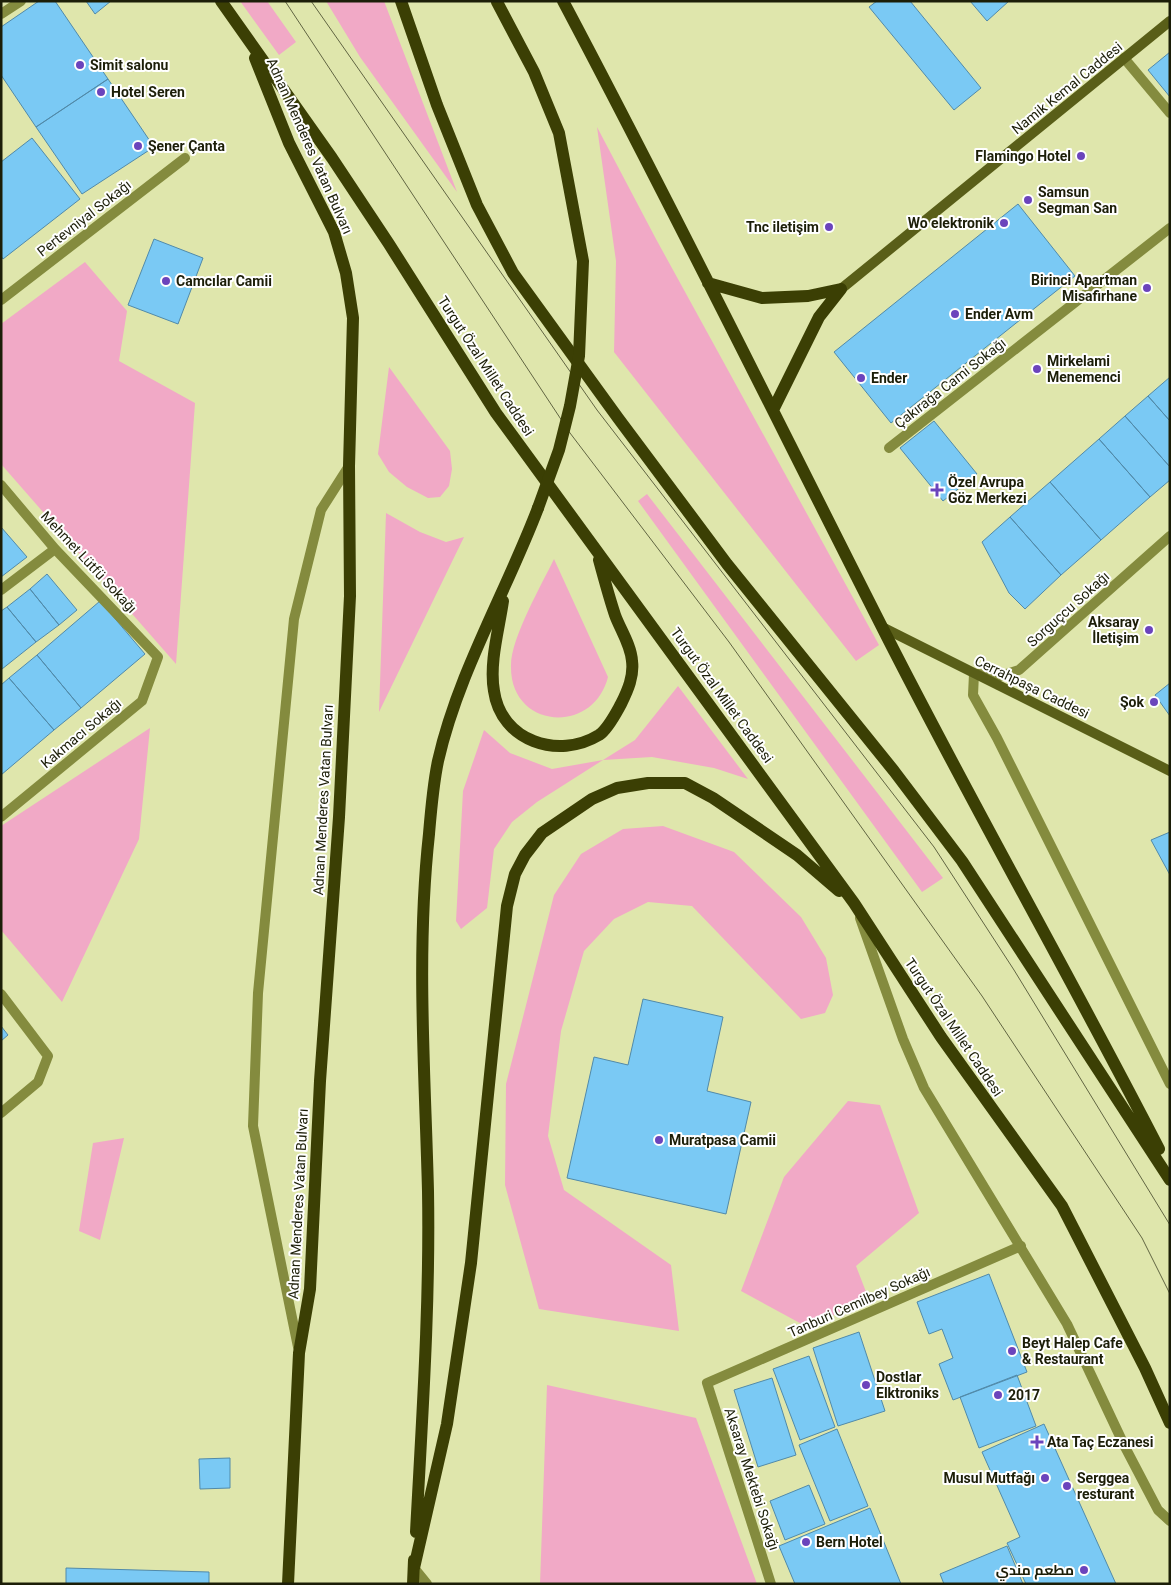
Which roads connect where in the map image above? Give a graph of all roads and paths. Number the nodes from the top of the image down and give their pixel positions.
1 (21, 1) edge
2 (221, 1) edge
3 (401, 1) edge
4 (563, 1) edge
5 (497, 2) edge
6 (1, 14) edge
7 (1170, 21) edge
8 (247, 37) junction
9 (1124, 58) junction
10 (1170, 113) edge
11 (184, 158) dead end
12 (1170, 228) edge
13 (708, 283) junction
14 (841, 289) junction
15 (1, 300) edge
16 (773, 410) junction
17 (889, 448) dead end
18 (349, 466) junction
19 (1, 485) edge
20 (1170, 536) edge
21 (55, 549) junction
22 (597, 553) junction
23 (506, 582) junction
24 (1, 590) edge
25 (882, 628) junction
26 (158, 657) joint
27 (974, 674) junction
28 (1170, 772) edge
29 (1, 817) edge
30 (854, 903) junction
31 (1, 994) edge
32 (1170, 1084) edge
33 (1, 1112) edge
34 (1170, 1169) edge
35 (1170, 1180) edge
36 (1022, 1246) junction
37 (299, 1353) junction
38 (707, 1383) joint
39 (1170, 1422) edge
40 (1170, 1521) edge
41 (414, 1568) junction
42 (288, 1584) edge
43 (413, 1584) edge
44 (427, 1584) edge
45 (771, 1584) edge

1 - 6 street
2 - 8 main road, Turgut Özal Millet Caddesi
3 - 35 main road
4 - 13 main road
5 - 23 main road, bridge
7 - 9 main road, Namik Kemal Caddesi
8 - 18 main road, Adnan Menderes Vatan Bulvarı
8 - 22 main road, Turgut Özal Millet Caddesi
9 - 10 street
9 - 14 main road, Namik Kemal Caddesi
11 - 15 street, Pertevniyal Sokağı
12 - 17 street, Çakırağa Cami Sokağı
13 - 14 main road
13 - 16 main road
14 - 16 main road
16 - 25 main road
18 - 37 main road, Adnan Menderes Vatan Bulvarı
18 - 37 street
19 - 21 street, Mehmet Lütfü Sokağı
20 - 27 street, Sorguçcu Sokağı
21 - 24 street
21 - 26 street, Mehmet Lütfü Sokağı
22 - 23 main road
22 - 30 main road, Turgut Özal Millet Caddesi
23 - 41 main road
25 - 27 main road, Cerrahpașa Caddesi
25 - 34 main road
26 - 29 street, Kakmacı Sokağı
27 - 28 main road, Cerrahpașa Caddesi
27 - 32 street
30 - 36 street
30 - 39 main road, Turgut Özal Millet Caddesi
30 - 41 main road
31 - 33 street
36 - 38 street, Tanburi Cemilbey Sokağı
36 - 40 street
37 - 42 main road, Adnan Menderes Vatan Bulvarı
38 - 45 street, Aksaray Mektebi Sokağı
41 - 43 main road
41 - 44 street

